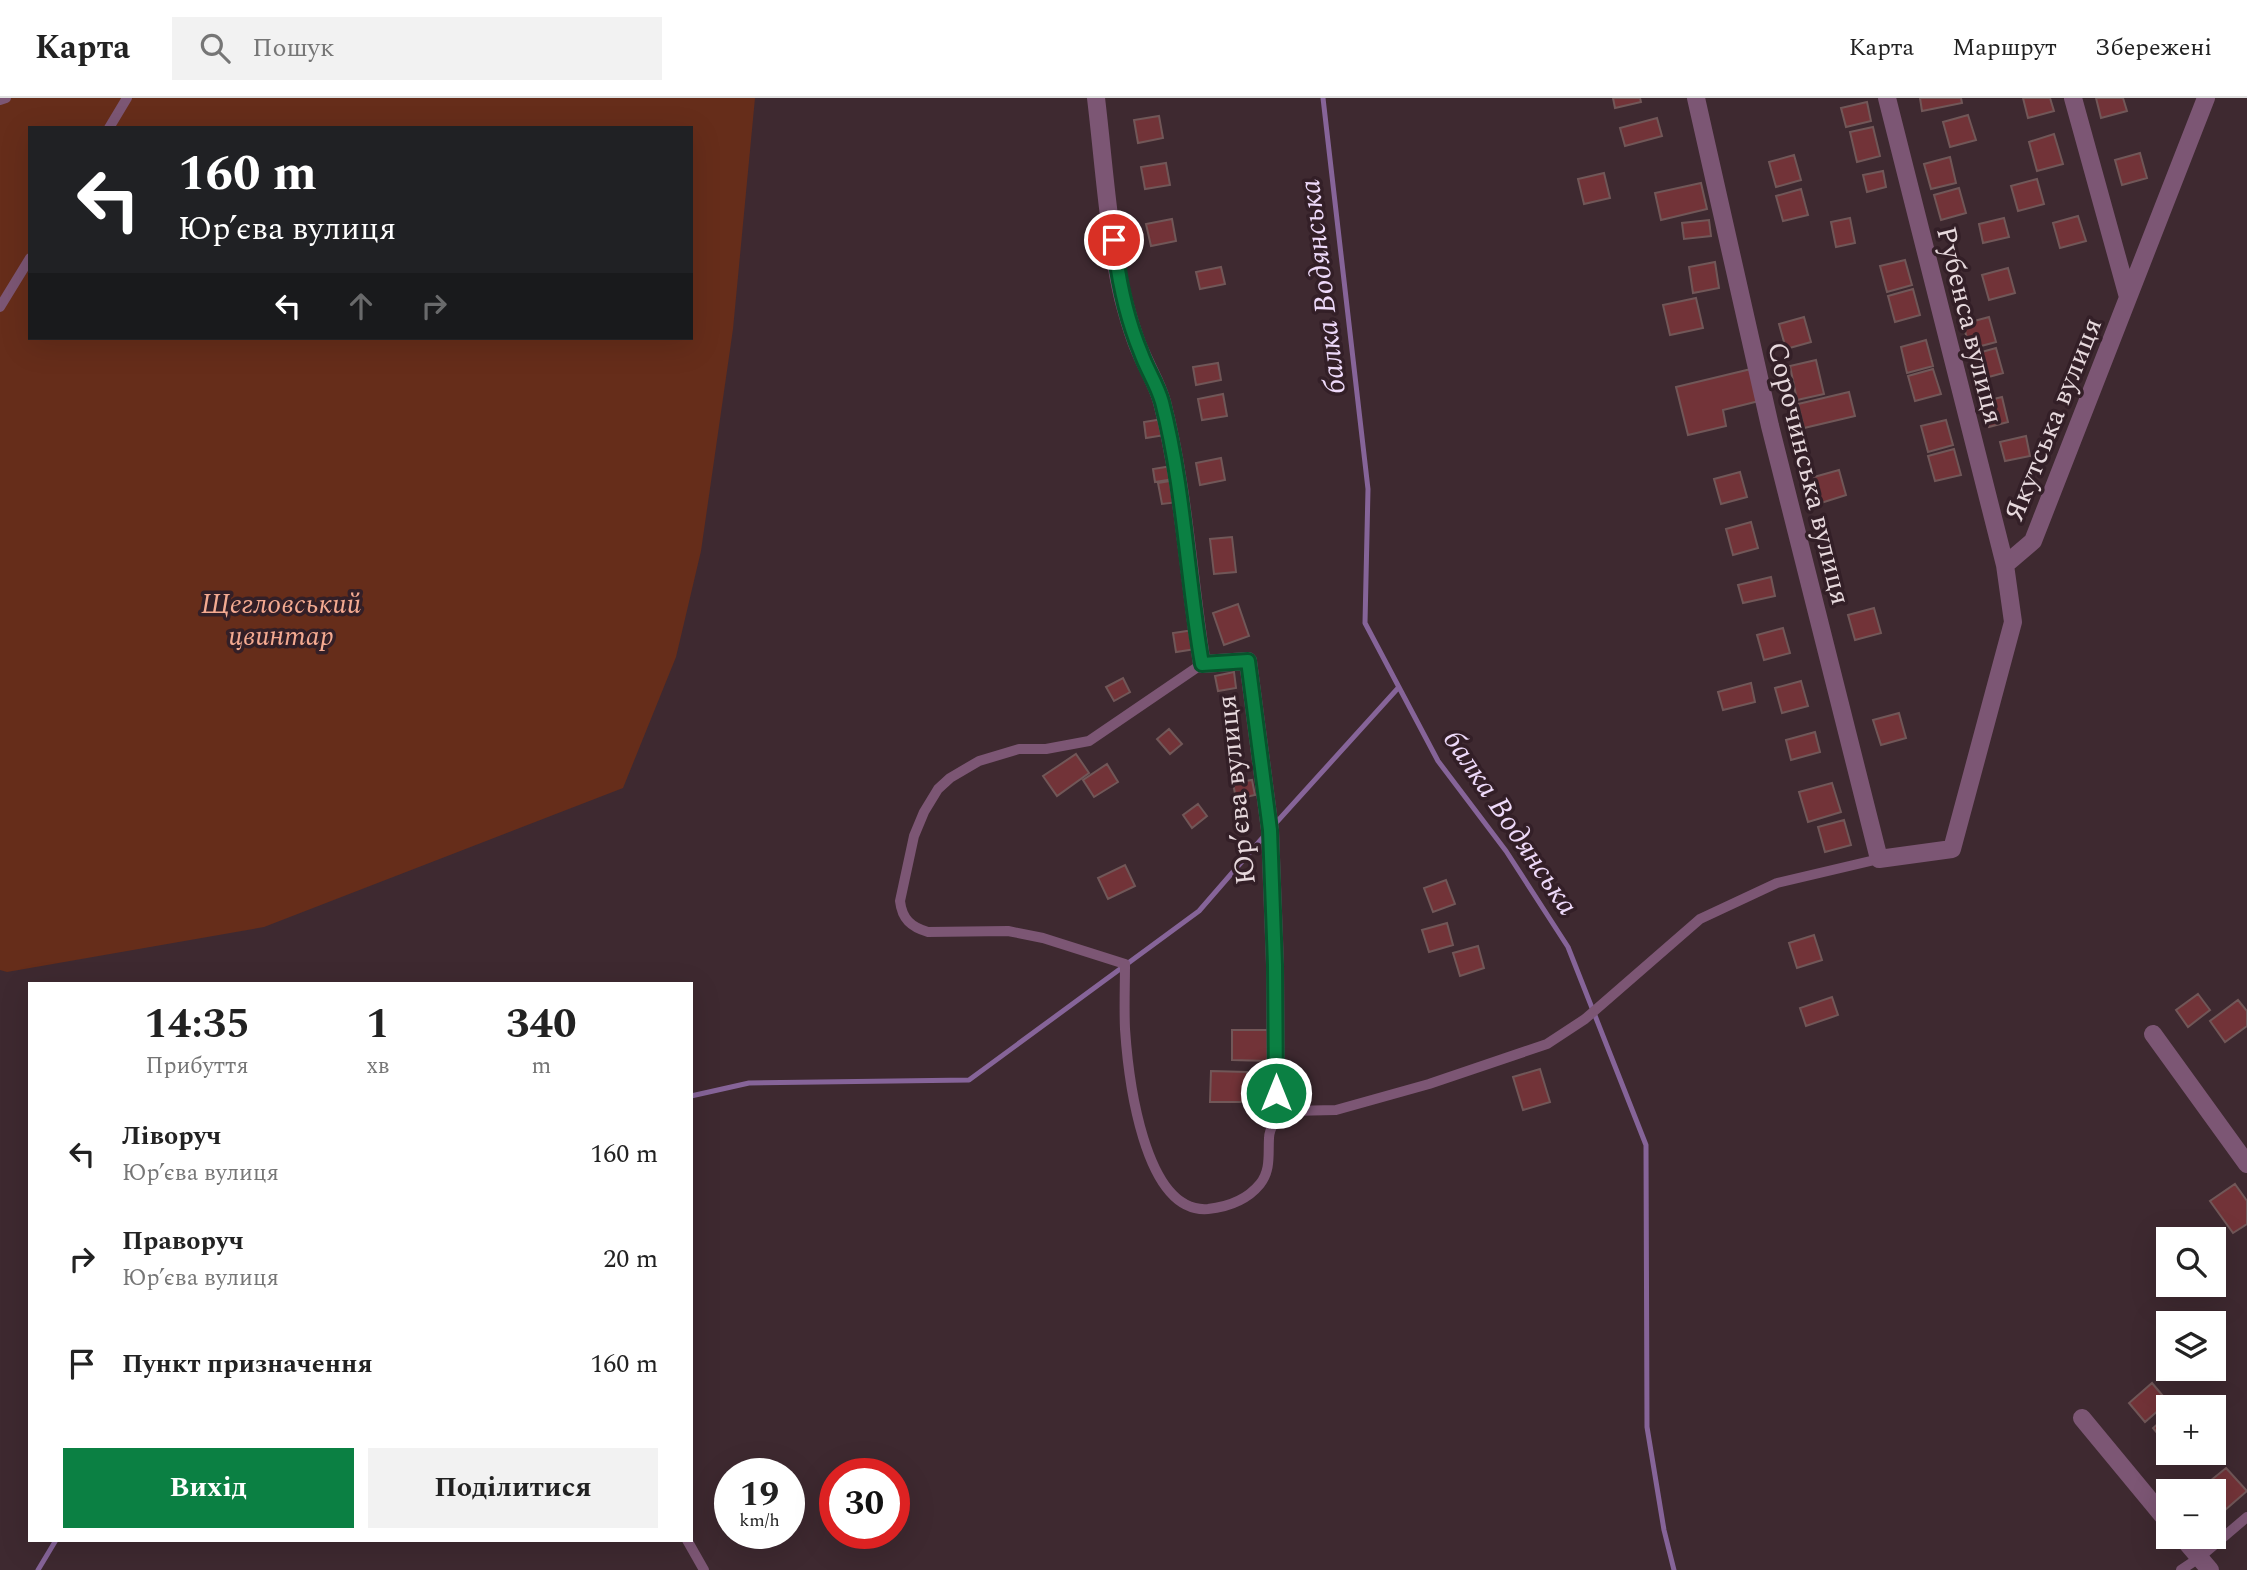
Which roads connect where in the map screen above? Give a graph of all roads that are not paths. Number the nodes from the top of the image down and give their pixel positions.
1 (6, 98) edge
2 (127, 98) edge
3 (1096, 98) edge
4 (1696, 98) edge
5 (1887, 98) edge
6 (2073, 98) edge
7 (2206, 98) edge
8 (0, 100) edge
9 (109, 126) edge
10 (28, 261) edge
11 (2128, 297) junction
12 (0, 307) edge
13 (2005, 565) junction
14 (1202, 664) junction
15 (1879, 859) junction
16 (2153, 1034) dead end
17 (1276, 1118) junction
18 (2247, 1164) edge
19 (2082, 1418) dead end
20 (2156, 1507) edge
21 (2247, 1517) edge
22 (688, 1542) edge
23 (2191, 1549) edge
24 (2204, 1564) edge
25 (704, 1570) edge
26 (2181, 1570) edge

1 - 8 lane
2 - 9 lane
3 - 14 street, Юр’єва вулиця
4 - 15 street, Сорочинська вулиця
5 - 13 street, Рубенса вулиця
6 - 11 street
7 - 11 street, Якутська вулиця
10 - 12 lane
11 - 13 street, Якутська вулиця
13 - 15 street
14 - 17 street, Юр’єва вулиця
14 - 17 lane
15 - 17 lane
16 - 18 street
19 - 20 street
21 - 24 lane
22 - 25 lane
23 - 24 street
24 - 26 lane

